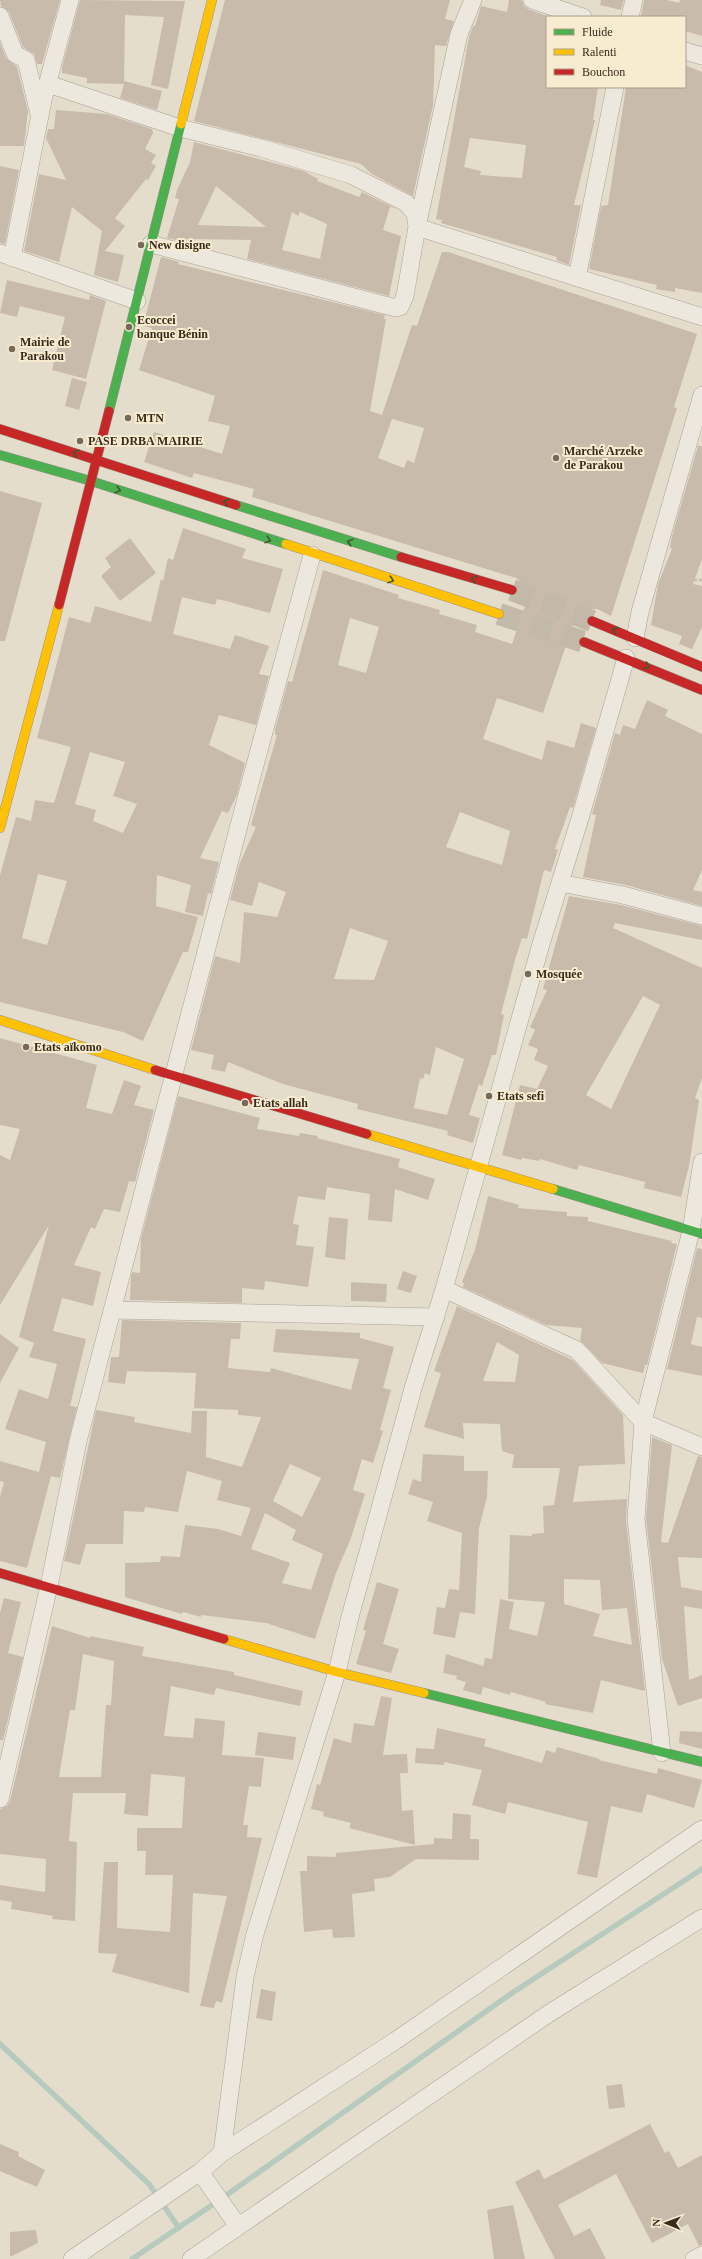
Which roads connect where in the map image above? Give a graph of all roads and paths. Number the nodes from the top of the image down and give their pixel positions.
1 (70, 0) edge
2 (212, 0) edge
3 (473, 0) edge
4 (532, 0) edge
5 (634, 0) edge
6 (0, 16) edge
7 (580, 16) edge
8 (630, 16) edge
9 (686, 51) edge
10 (702, 56) edge
11 (48, 84) junction
12 (615, 88) edge
13 (40, 119) junction
14 (180, 128) junction
15 (418, 227) junction
16 (151, 244) junction
17 (6, 256) edge
18 (577, 278) junction
19 (137, 301) junction
20 (702, 317) edge
21 (701, 402) edge
22 (0, 429) edge
23 (0, 455) edge
24 (97, 460) junction
25 (92, 481) junction
26 (312, 555) junction
27 (652, 568) junction
28 (702, 580) edge
29 (512, 590) tunnel mouth
30 (499, 614) tunnel mouth
31 (592, 621) tunnel mouth
32 (635, 638) junction
33 (584, 642) tunnel mouth
34 (626, 658) junction
35 (702, 667) edge
36 (702, 690) edge
37 (0, 828) edge
38 (560, 883) junction
39 (702, 916) edge
40 (0, 1020) edge
41 (173, 1076) junction
42 (702, 1162) edge
43 (477, 1167) junction
44 (696, 1232) edge
45 (444, 1289) junction
46 (112, 1310) junction
47 (436, 1317) junction
48 (644, 1422) junction
49 (702, 1447) edge
50 (0, 1573) edge
51 (49, 1586) junction
52 (337, 1672) junction
53 (662, 1753) junction
54 (702, 1762) edge
55 (0, 1798) edge
56 (702, 1829) edge
57 (702, 1918) edge
58 (222, 2153) junction
59 (200, 2172) junction
60 (238, 2226) junction
61 (702, 2255) edge
62 (72, 2259) edge
63 (191, 2259) edge
64 (694, 2259) edge

1 - 11 street
2 - 14 street
3 - 15 street
4 - 7 street
5 - 8 street
6 - 13 street
9 - 10 street
11 - 13 street
11 - 14 street
12 - 18 street
13 - 17 street
14 - 15 street
14 - 16 street
15 - 16 street
15 - 18 street
16 - 19 street
17 - 19 street
18 - 20 street
19 - 24 street
21 - 27 street
24 -> 22 street
23 - 25 street
24 - 25 street
29 -> 24 street
25 -> 26 street
25 - 37 street
26 -> 30 street
26 - 41 street
27 - 28 path
27 - 32 street
32 -> 31 street
32 - 35 street
33 - 34 street
34 -> 36 street
34 - 38 street
38 - 39 street
38 - 43 street
40 - 41 street
41 - 43 street
41 - 46 street
42 - 44 street
43 - 44 street
43 - 45 street
44 - 48 street
45 - 47 street
45 - 48 street
46 - 47 street
46 - 51 street
47 - 52 street
48 - 49 street
48 - 53 street
50 - 51 street
51 - 52 street
51 - 55 street
52 - 53 street
52 - 58 street
53 - 54 street
56 - 58 street
57 - 60 street
58 - 59 street
59 - 60 street
59 - 62 street
60 - 63 street
61 - 64 street

